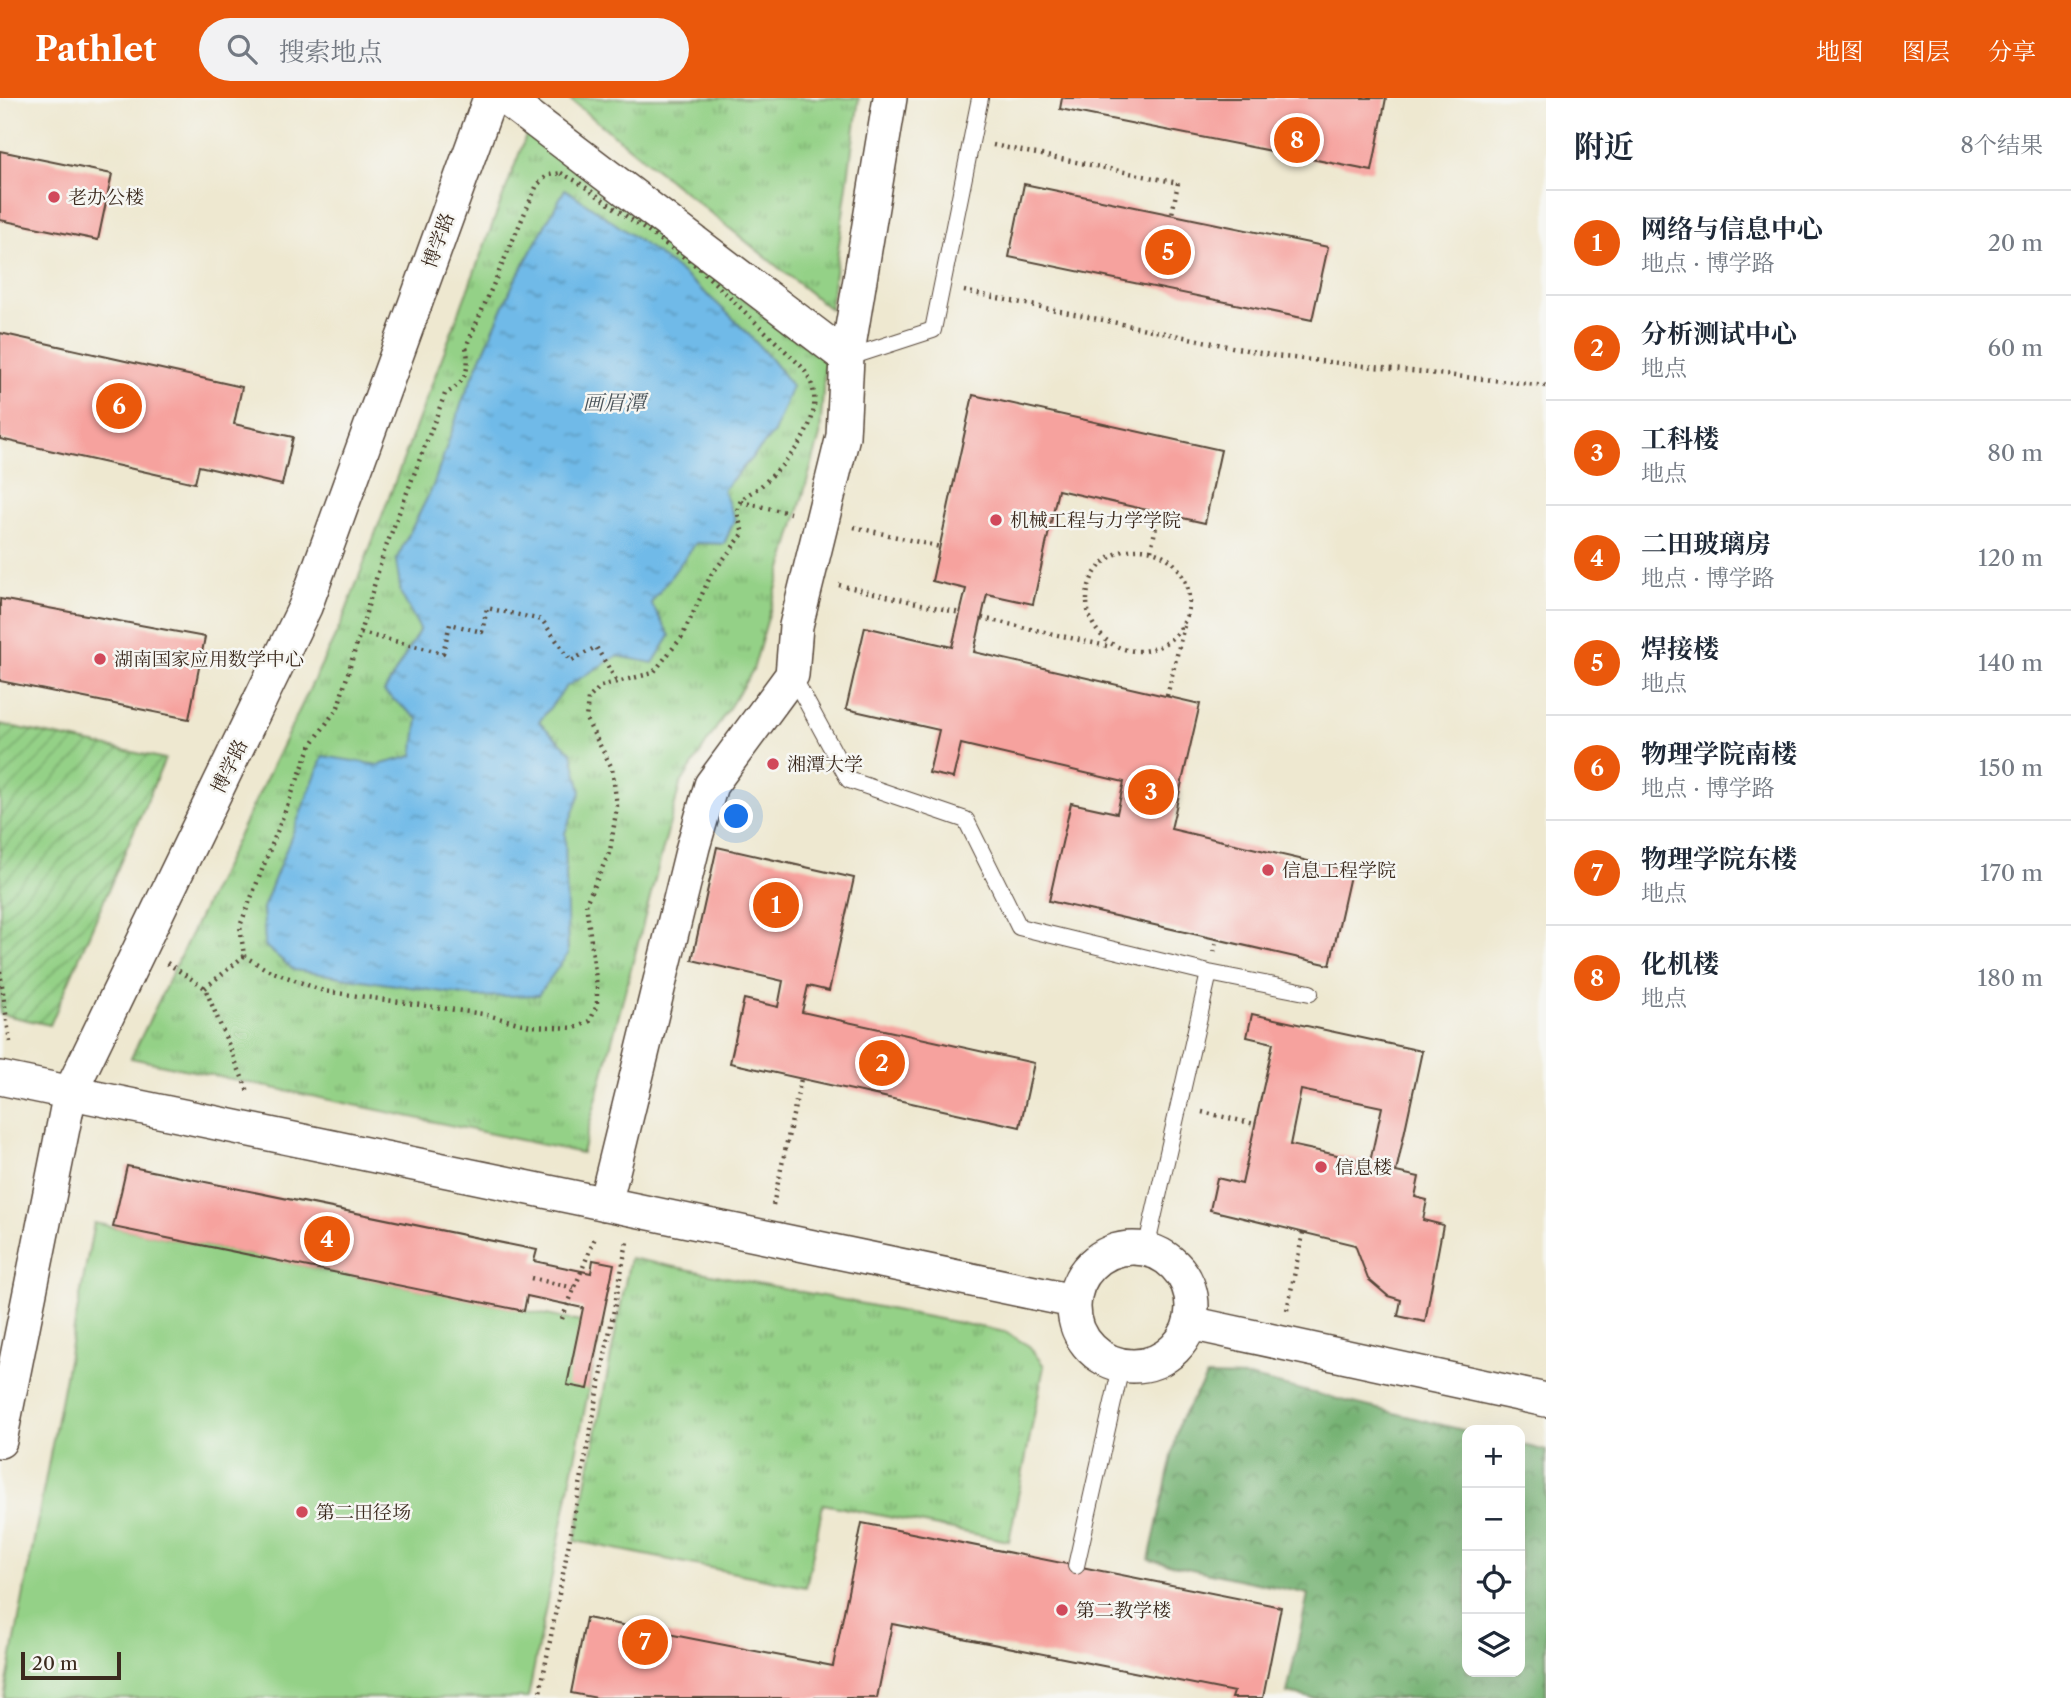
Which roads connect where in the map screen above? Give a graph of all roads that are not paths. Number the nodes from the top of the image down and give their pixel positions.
1 (490, 98) edge
2 (505, 98) edge
3 (890, 98) edge
4 (980, 98) edge
5 (847, 358) junction
6 (792, 675) junction
7 (1209, 973) junction
8 (1310, 993) dead end
9 (0, 1078) edge
10 (70, 1093) junction
11 (605, 1204) junction
12 (1146, 1249) junction
13 (1073, 1301) junction
14 (1190, 1323) junction
15 (1121, 1367) junction
16 (1546, 1400) edge
17 (0, 1441) edge
18 (1076, 1566) dead end

1 - 10 street, 博学路
2 - 5 street
3 - 5 street
4 - 5 lane
5 - 6 street
6 - 7 lane
6 - 11 street
7 - 8 lane
7 - 12 lane
9 - 10 street
10 - 11 street
10 - 17 street, 博学路
11 - 13 street
12 - 13 street
12 - 14 street
13 - 15 street
14 - 15 street
14 - 16 street
15 - 18 lane

